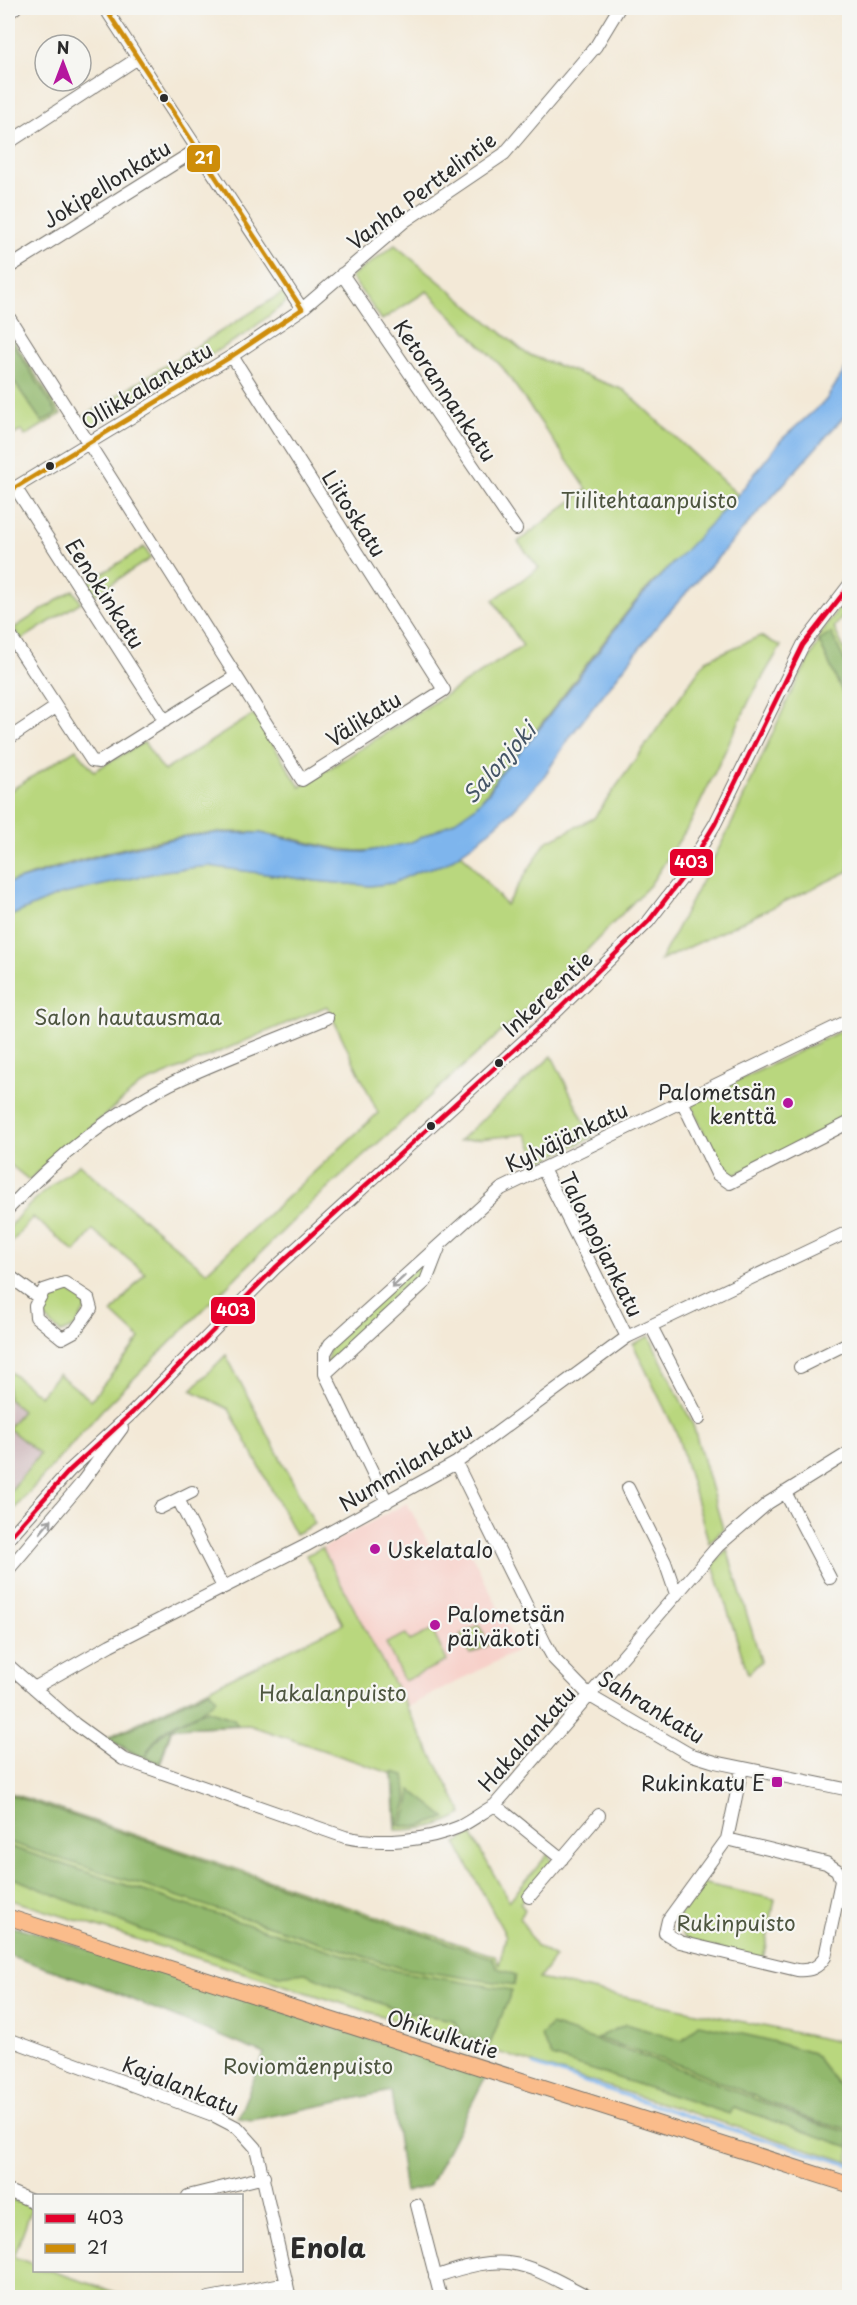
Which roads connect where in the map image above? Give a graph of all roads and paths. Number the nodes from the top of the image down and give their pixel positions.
1 (15, 8) edge
2 (105, 8) edge
3 (619, 8) edge
4 (8, 13) edge
5 (138, 58) junction
6 (8, 143) edge
7 (196, 150) junction
8 (8, 268) edge
9 (342, 274) junction
10 (302, 309) junction
11 (8, 316) edge
12 (232, 356) junction
13 (87, 442) junction
14 (11, 490) edge
15 (516, 529) dead end
16 (849, 584) edge
17 (9, 636) edge
18 (236, 676) junction
19 (444, 690) joint
20 (56, 707) junction
21 (165, 721) junction
22 (8, 739) edge
23 (327, 1018) dead end
24 (849, 1020) edge
25 (682, 1101) junction
26 (849, 1122) edge
27 (543, 1169) junction
28 (8, 1209) edge
29 (849, 1231) edge
30 (441, 1242) junction
31 (8, 1275) edge
32 (38, 1297) junction
33 (651, 1326) junction
34 (627, 1337) junction
35 (849, 1342) edge
36 (800, 1367) dead end
37 (325, 1374) junction
38 (133, 1412) junction
39 (699, 1419) dead end
40 (849, 1452) edge
41 (456, 1463) junction
42 (628, 1488) dead end
43 (192, 1492) dead end
44 (785, 1492) junction
45 (178, 1499) junction
46 (387, 1502) junction
47 (160, 1508) dead end
48 (8, 1539) edge
49 (8, 1570) edge
50 (830, 1578) dead end
51 (223, 1587) junction
52 (676, 1594) junction
53 (8, 1665) edge
54 (34, 1688) junction
55 (590, 1696) junction
56 (742, 1768) junction
57 (849, 1790) edge
58 (495, 1805) junction
59 (599, 1815) dead end
60 (727, 1839) junction
61 (562, 1859) junction
62 (529, 1897) dead end
63 (8, 1919) edge
64 (8, 2039) edge
65 (264, 2177) junction
66 (849, 2184) edge
67 (8, 2191) edge
68 (196, 2194) edge
69 (33, 2202) edge
70 (417, 2205) dead end
71 (435, 2277) junction
72 (287, 2283) junction
73 (209, 2298) edge
74 (290, 2298) edge
75 (441, 2298) edge
76 (591, 2298) edge

1 - 4 street
2 - 5 street
3 - 9 street, Vanha Perttelintie
5 - 6 street
5 - 7 street
7 - 8 street, Jokipellonkatu
7 - 10 street
9 - 10 street, Vanha Perttelintie
9 - 15 street, Ketorannankatu
10 - 12 street, Ollikkalankatu
11 - 13 street
12 - 13 street, Ollikkalankatu
12 - 19 street, Liitoskatu
13 - 14 street, Ollikkalankatu
13 - 18 street
14 - 21 street, Eenokinkatu
16 - 38 street, Inkereentie
17 - 20 street
18 - 19 street, Välikatu
18 - 21 street
20 - 21 street
20 - 22 street
23 - 28 street
24 - 25 street, Kylväjänkatu
25 - 26 street
25 - 27 street, Kylväjänkatu
27 - 30 street, Kylväjänkatu
27 - 34 street, Talonpojankatu
29 - 33 street, Nummilankatu
30 - 37 street, Kylväjänkatu
30 -> 37 street, Kylväjänkatu
31 - 32 street
32 - 32 street
33 - 34 street, Nummilankatu
33 - 39 street
34 - 41 street, Nummilankatu
35 - 36 street
37 - 46 street
38 - 48 street, Inkereentie
49 -> 38 street, Inkereentie
40 - 44 street, Hakalankatu
41 - 46 street, Nummilankatu
41 - 55 street, Sahrankatu
42 - 52 street
43 - 45 street
44 - 50 street
44 - 52 street, Hakalankatu
45 - 47 street
45 - 51 street
46 - 51 street, Nummilankatu
51 - 54 street, Nummilankatu
52 - 55 street, Hakalankatu
53 - 54 street, Hakalankatu
54 - 58 street, Hakalankatu
55 - 56 street, Sahrankatu
55 - 58 street, Hakalankatu
56 - 57 street, Sahrankatu
56 - 60 street
58 - 61 street
59 - 61 street
60 - 60 street
61 - 62 street
63 - 66 main road, Ohikulkutie
64 - 65 street, Kajalankatu
65 - 68 street
65 - 72 street, Kajalankatu
67 - 69 street
70 - 71 street
71 - 75 street
71 - 76 street
72 - 73 street
72 - 74 street, Kajalankatu

